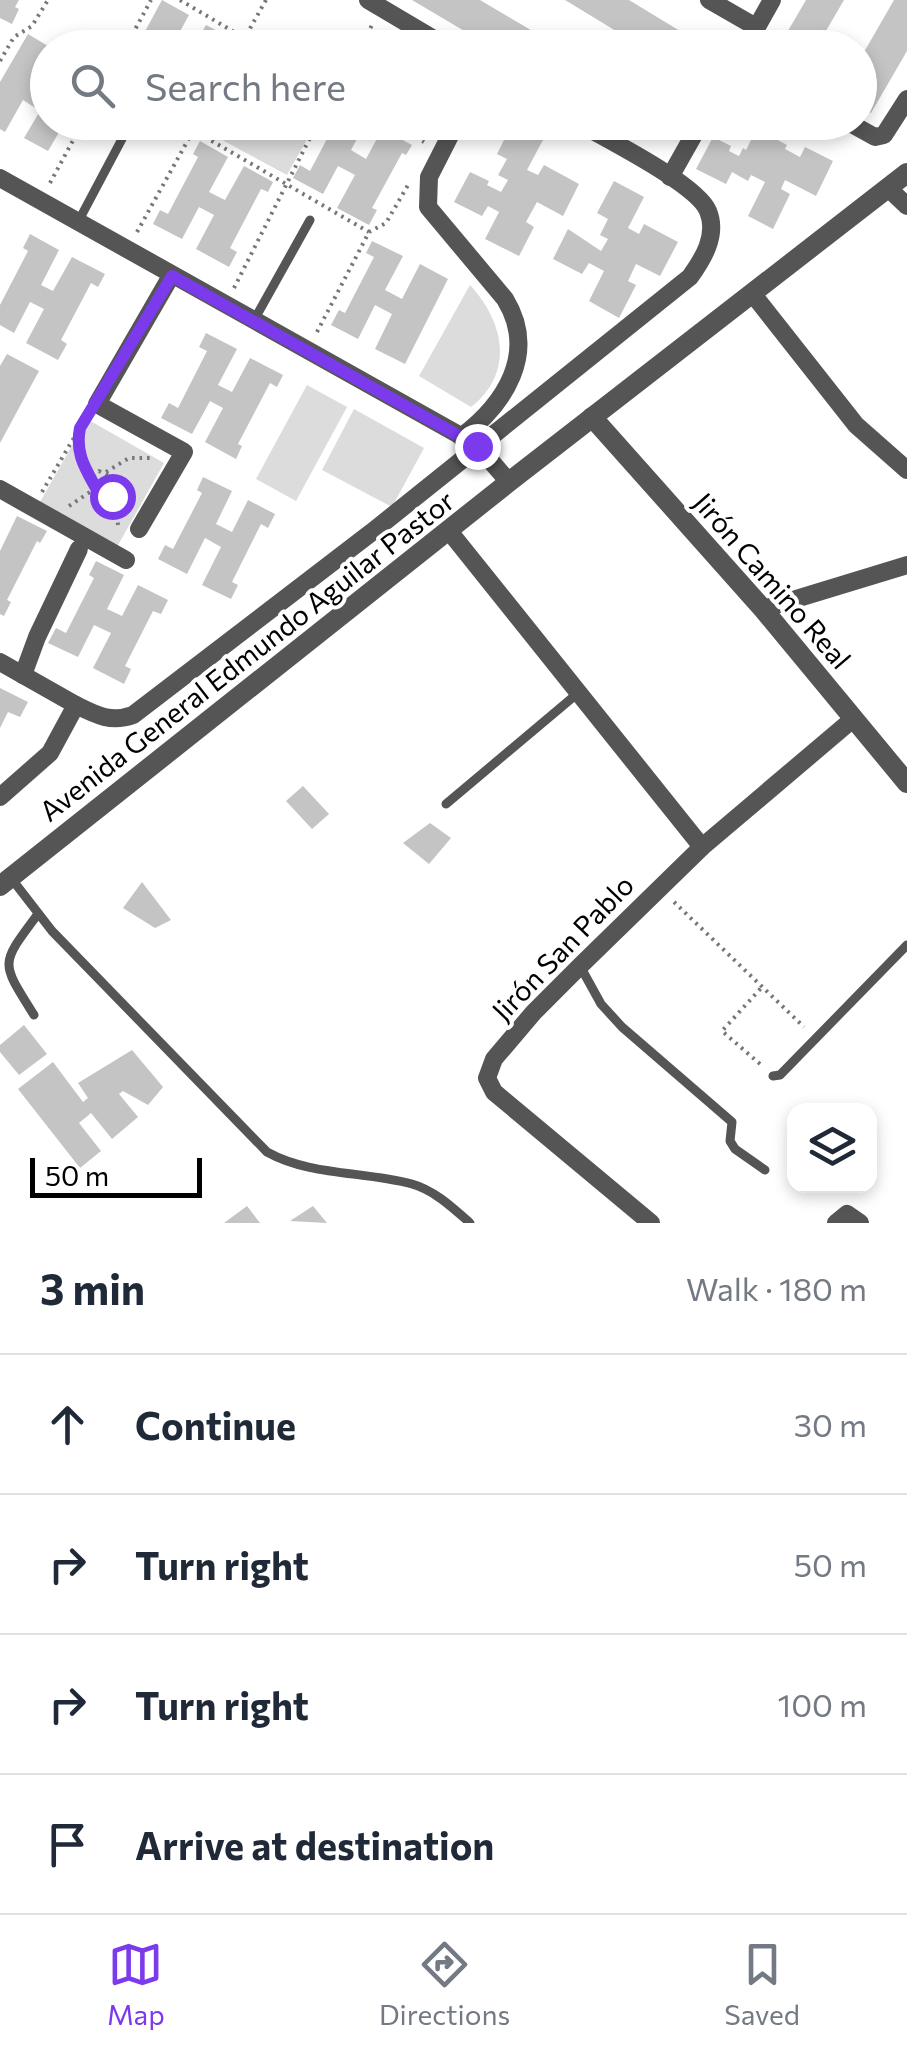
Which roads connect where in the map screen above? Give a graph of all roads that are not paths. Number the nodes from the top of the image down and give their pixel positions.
1 (368, 0) edge
2 (709, 0) edge
3 (772, 0) edge
4 (756, 28) joint
5 (419, 30) edge
6 (907, 99) edge
7 (877, 136) edge
8 (121, 140) edge
9 (447, 140) edge
10 (607, 140) edge
11 (692, 140) edge
12 (907, 174) edge
13 (670, 177) junction
14 (0, 178) edge
15 (888, 188) junction
16 (907, 206) edge
17 (310, 220) dead end
18 (78, 222) junction
19 (172, 276) junction
20 (752, 293) junction
21 (254, 322) junction
22 (592, 417) junction
23 (469, 441) junction
24 (907, 470) edge
25 (509, 482) junction
26 (0, 489) edge
27 (138, 529) dead end
28 (449, 531) junction
29 (79, 549) dead end
30 (119, 557) road end
31 (907, 565) edge
32 (763, 609) junction
33 (0, 662) edge
34 (23, 675) junction
35 (580, 691) junction
36 (76, 705) junction
37 (853, 720) junction
38 (907, 783) edge
39 (0, 797) edge
40 (446, 804) dead end
41 (702, 847) junction
42 (5, 882) edge
43 (38, 914) junction
44 (907, 946) edge
45 (580, 966) junction
46 (34, 1015) dead end
47 (774, 1076) road end
48 (765, 1170) dead end
49 (470, 1223) edge
50 (651, 1223) edge
51 (836, 1223) edge
52 (860, 1223) edge

1 - 5 street
2 - 4 street
3 - 4 street
6 - 7 street
8 - 18 lane
9 - 23 street
10 - 13 street
11 - 13 street
12 - 15 street, Avenida General Edmundo Aguilar Pastor
13 - 23 street
14 - 18 street
15 - 16 street
15 - 20 street, Avenida General Edmundo Aguilar Pastor
17 - 21 lane
18 - 19 street
19 - 21 street
19 - 27 street
20 - 22 street, Avenida General Edmundo Aguilar Pastor
20 - 24 street
21 - 23 street
22 - 25 street, Avenida General Edmundo Aguilar Pastor
22 - 32 street, Jirón Camino Real
23 - 25 street
23 - 36 street
25 - 28 street, Avenida General Edmundo Aguilar Pastor
26 - 30 street
28 - 35 street
28 - 42 street, Avenida General Edmundo Aguilar Pastor
29 - 34 street
31 - 32 street
32 - 37 street, Jirón Camino Real
33 - 34 street
34 - 36 street
35 - 40 lane
35 - 41 street
36 - 39 street
37 - 38 street, Jirón Camino Real
37 - 41 street, Jirón San Pablo
41 - 45 street, Jirón San Pablo
42 - 43 lane
43 - 46 lane
43 - 49 lane
44 - 47 lane
45 - 48 lane
45 - 50 street, Jirón San Pablo
51 - 52 street

